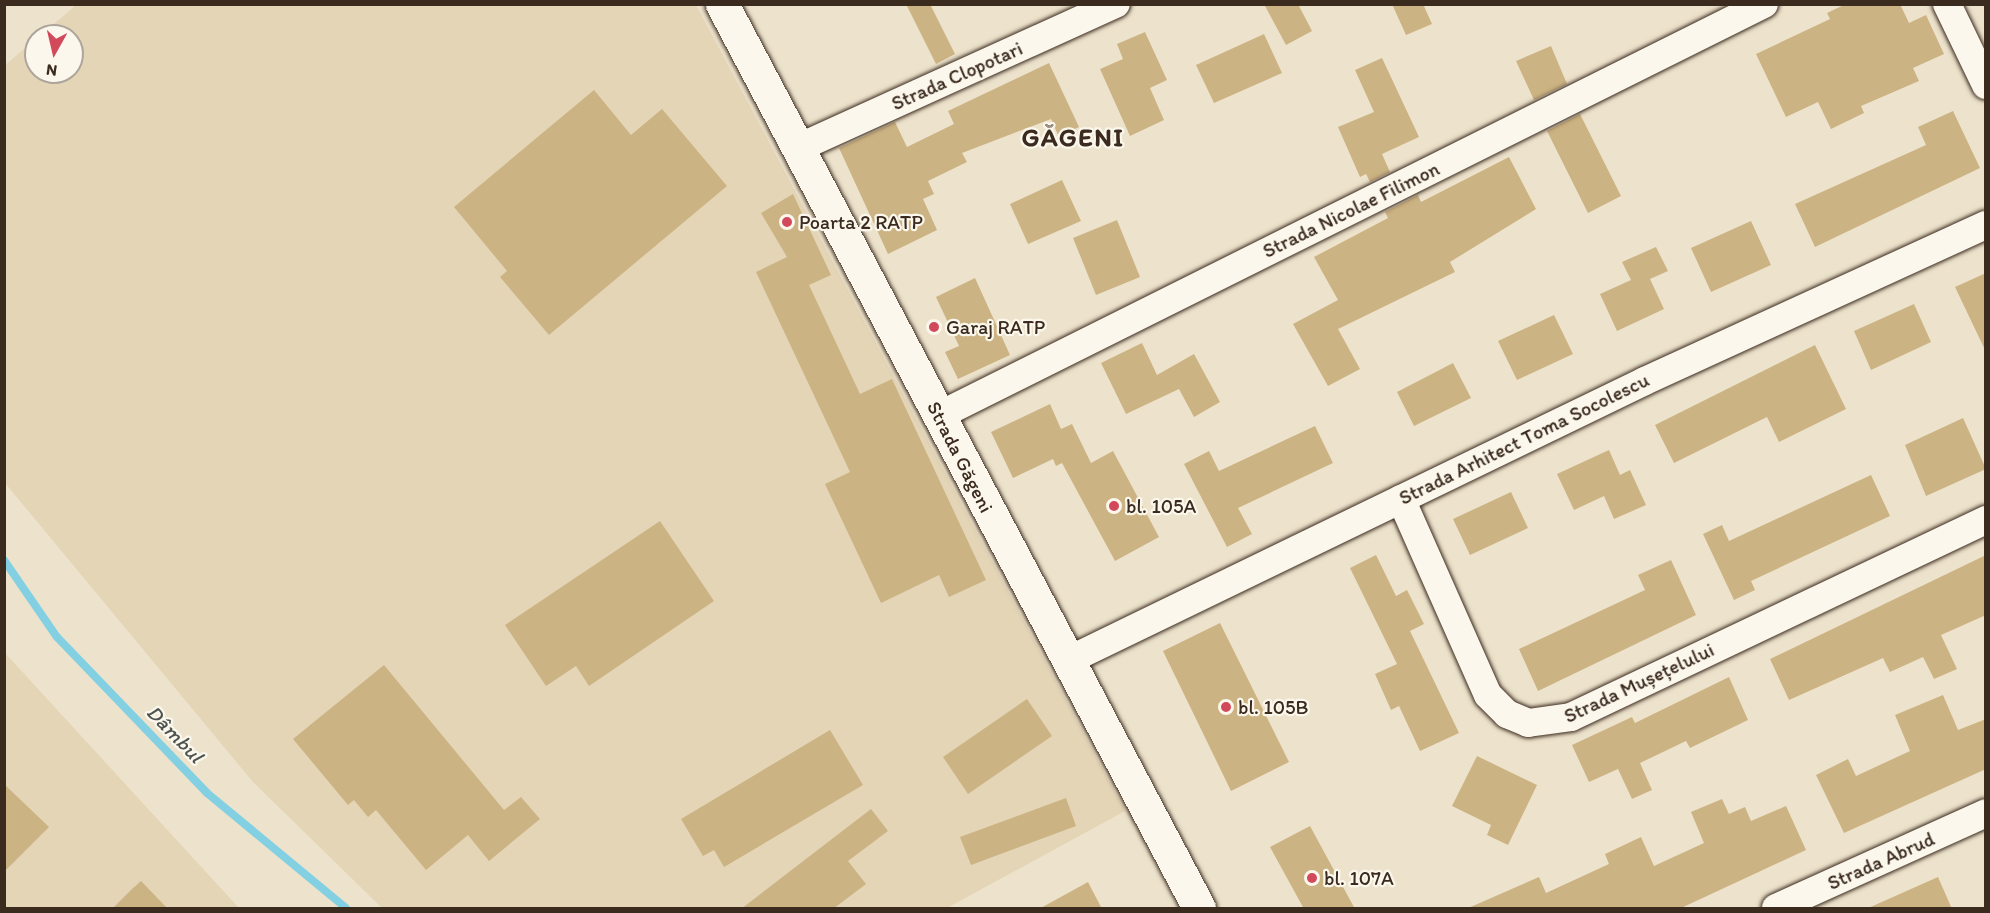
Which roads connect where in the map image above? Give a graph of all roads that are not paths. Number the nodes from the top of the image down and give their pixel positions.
1 (722, 4) edge
2 (1116, 4) edge
3 (1764, 4) edge
4 (1947, 4) edge
5 (1986, 86) edge
6 (798, 148) junction
7 (1986, 225) edge
8 (939, 416) junction
9 (1401, 499) junction
10 (1986, 520) edge
11 (1067, 661) junction
12 (1986, 813) edge
13 (1199, 909) edge
14 (1776, 909) edge

1 - 6 main road, Strada Găgeni
2 - 6 street, Strada Clopotari
3 - 8 street, Strada Nicolae Filimon
4 - 5 street
6 - 8 main road, Strada Găgeni
7 - 9 street, Strada Arhitect Toma Socolescu
8 - 11 main road, Strada Găgeni
9 - 10 street, Strada Mușețelului
9 - 11 street, Strada Arhitect Toma Socolescu
11 - 13 main road, Strada Găgeni
12 - 14 street, Strada Abrud

